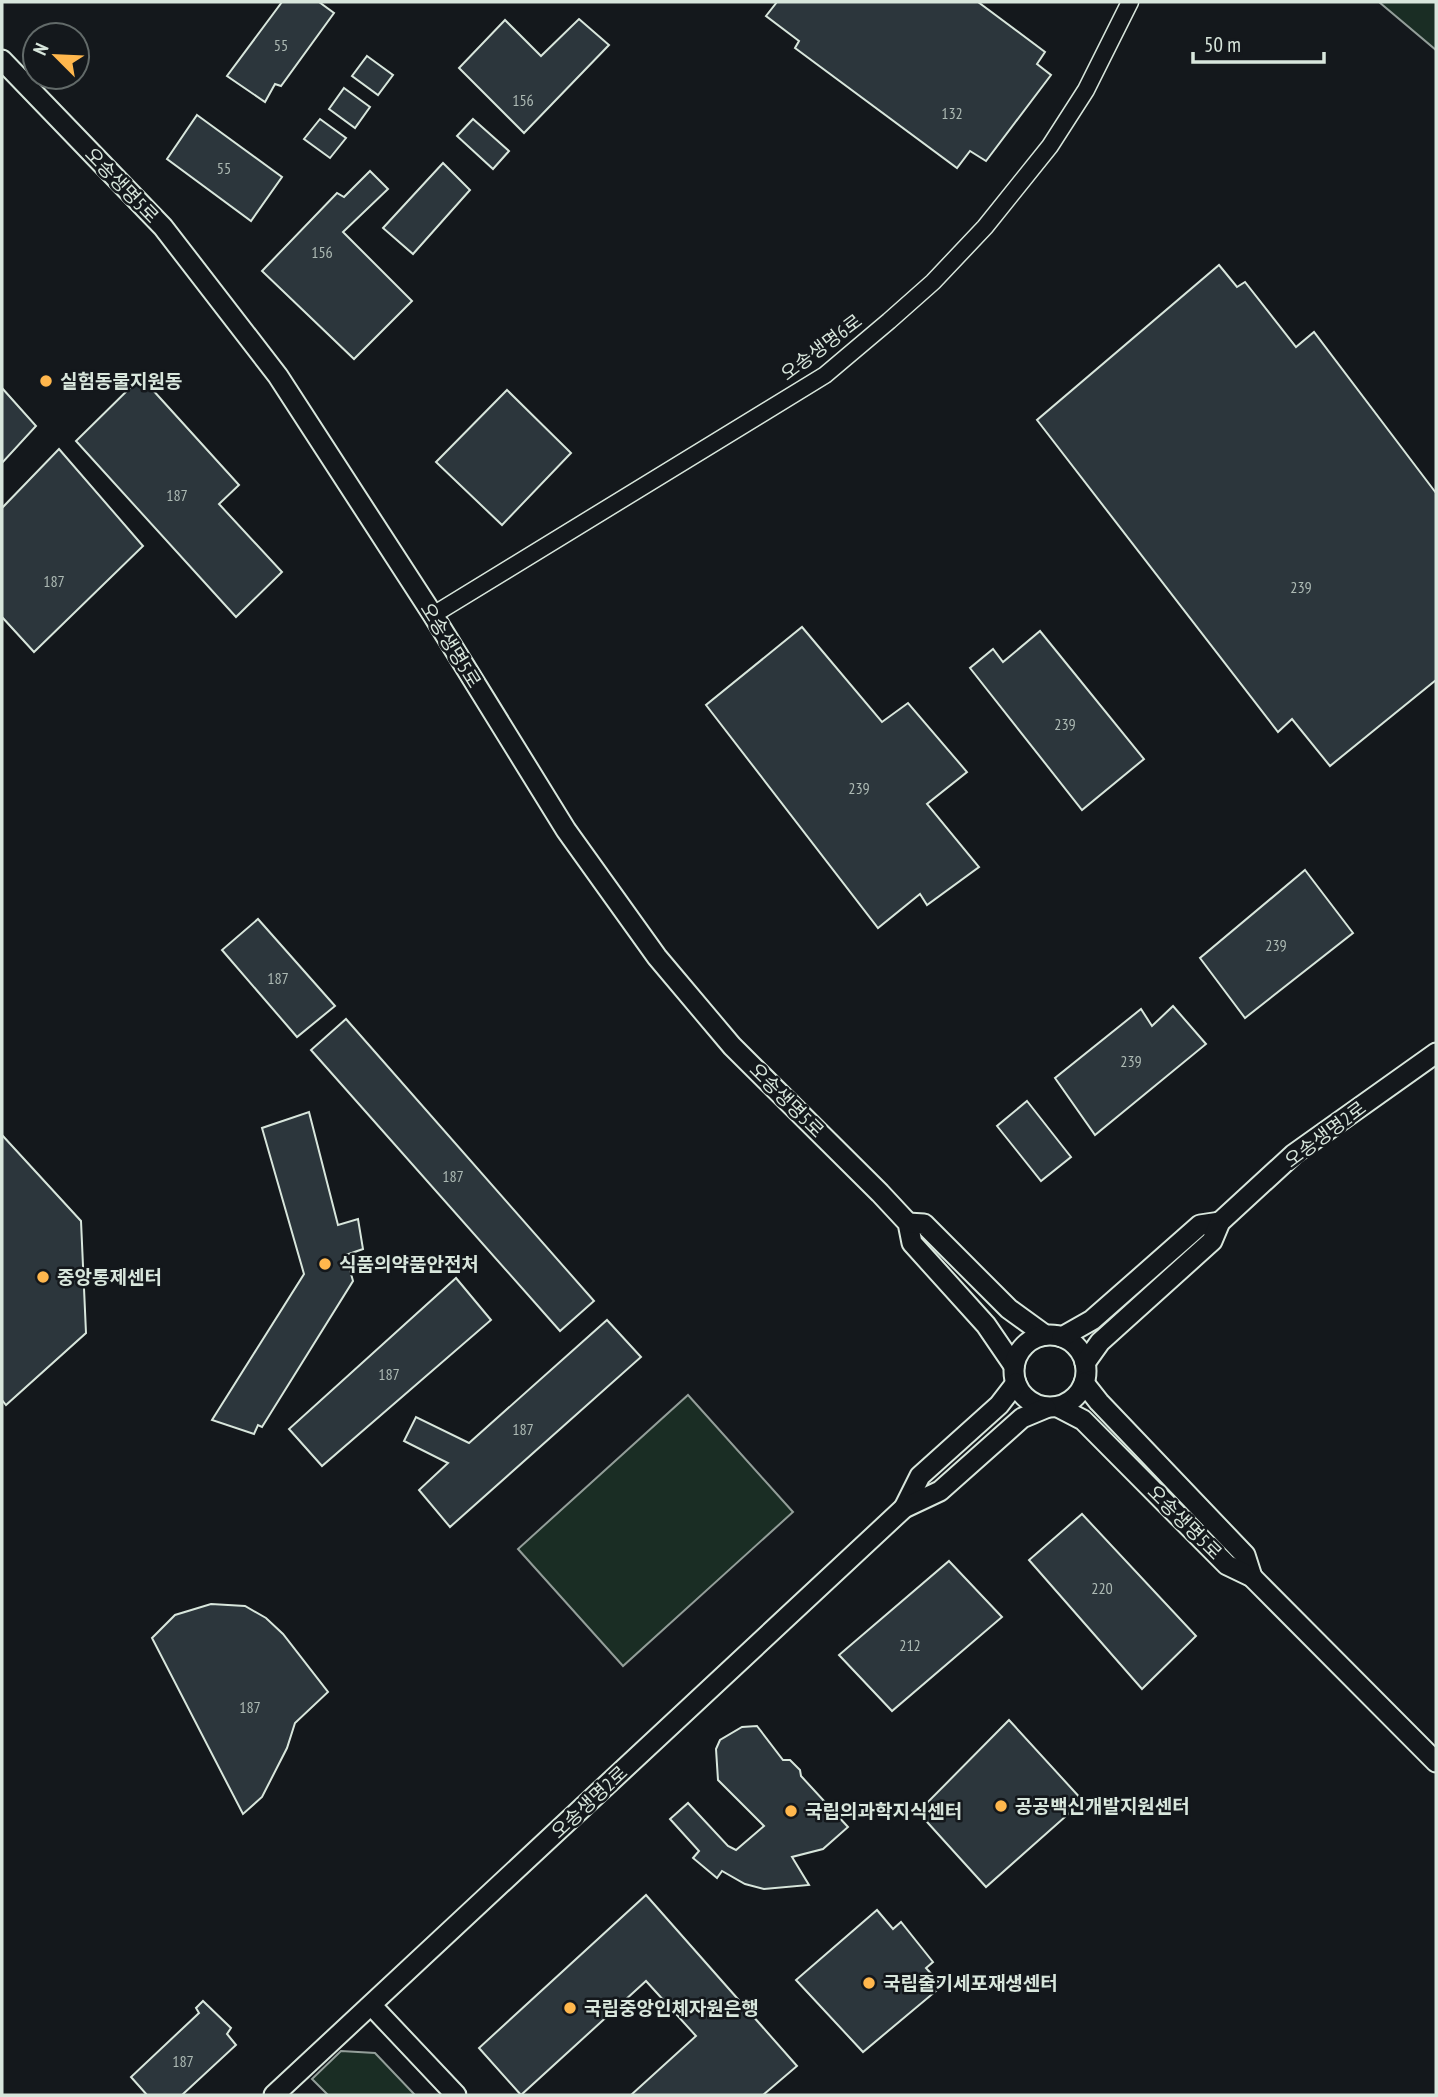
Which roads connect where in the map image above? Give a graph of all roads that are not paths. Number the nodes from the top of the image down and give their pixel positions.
1 (1130, 2) edge
2 (2, 60) edge
3 (433, 615) junction
4 (1436, 1053) edge
5 (1220, 1222) junction
6 (908, 1223) junction
7 (1053, 1336) junction
8 (1085, 1373) junction
9 (1015, 1374) junction
10 (1052, 1407) junction
11 (904, 1508) junction
12 (1252, 1577) junction
13 (1436, 1762) edge
14 (372, 2006) junction
15 (274, 2095) edge
16 (456, 2095) edge

1 - 3 street, 오송생명6로
2 - 3 street, 오송생명5로
3 - 6 street, 오송생명5로
4 - 5 street, 오송생명2로
5 - 7 street, 오송생명2로
5 - 8 street, 오송생명2로
6 - 7 street, 오송생명5로
6 - 9 street, 오송생명5로
7 - 8 street
7 - 9 street
8 - 10 street
8 - 12 street, 오송생명5로
9 - 10 street
9 - 11 street, 오송생명2로
10 - 11 street, 오송생명2로
10 - 12 street, 오송생명5로
11 - 14 street, 오송생명2로
12 - 13 street, 오송생명5로
14 - 15 street, 오송생명2로
14 - 16 street

